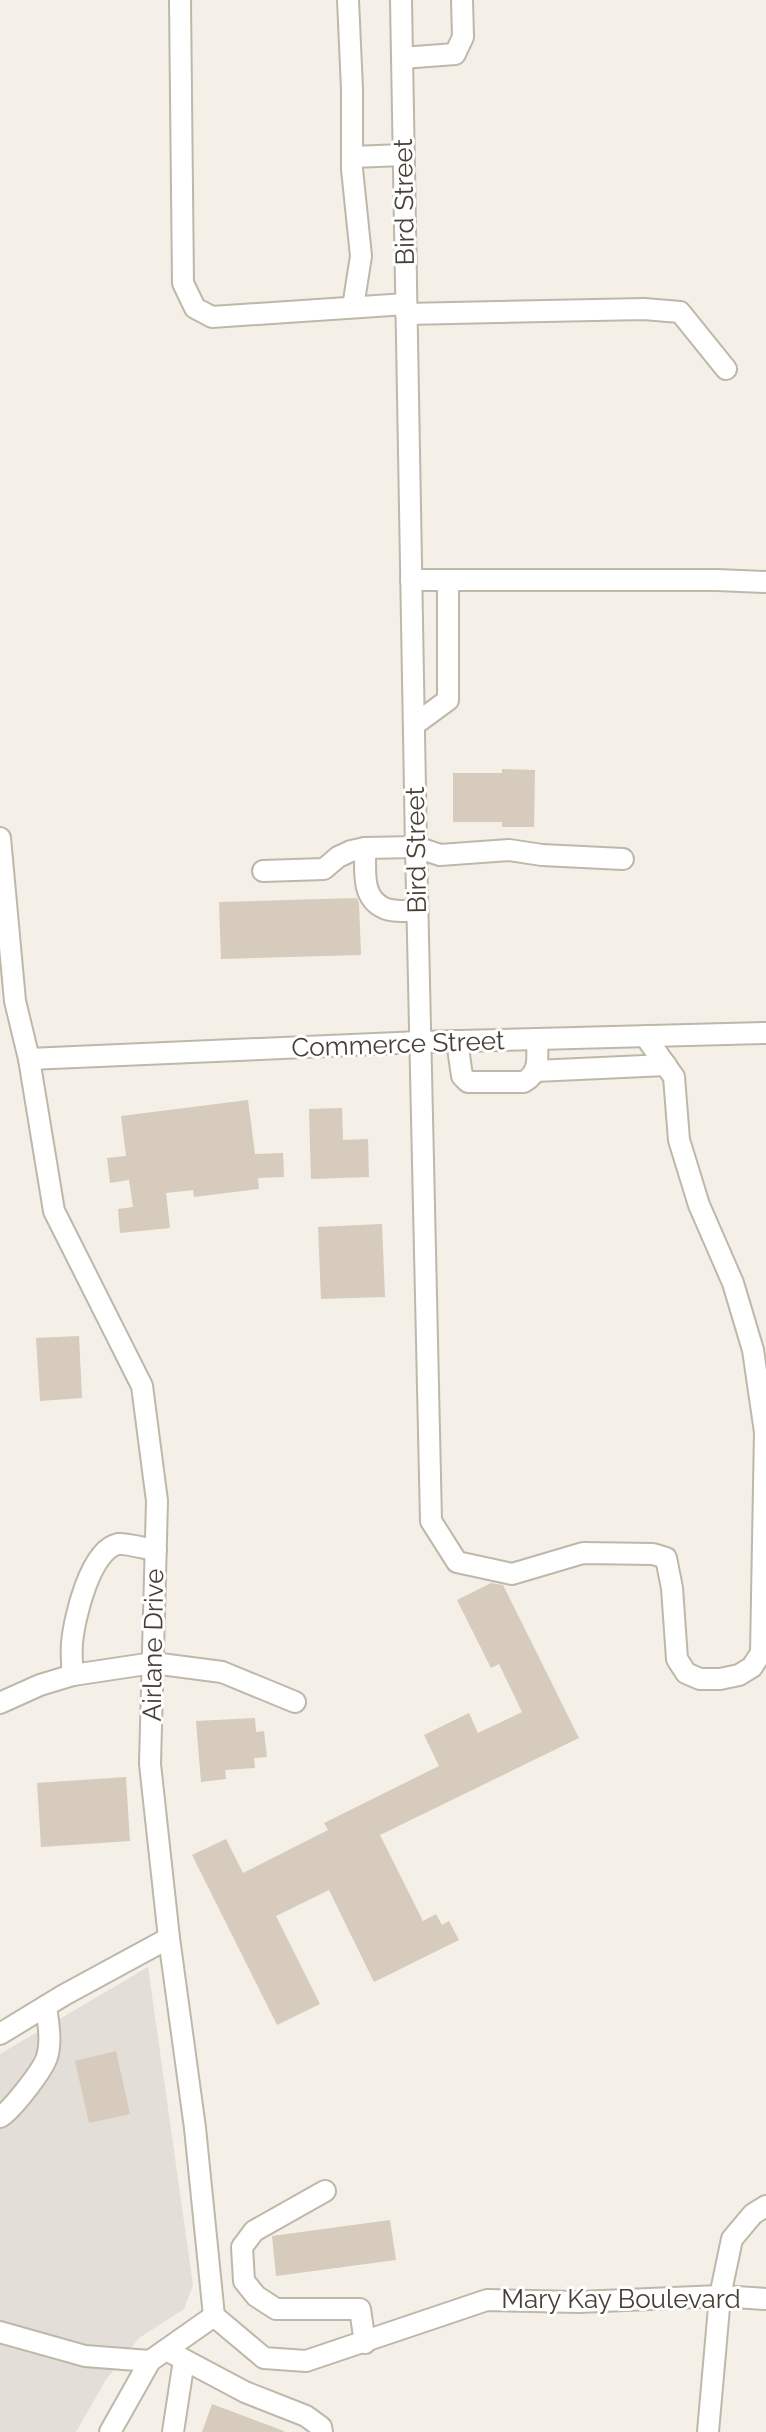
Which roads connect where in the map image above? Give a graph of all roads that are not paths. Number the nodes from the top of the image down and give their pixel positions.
1 (180, 0) edge
2 (348, 0) edge
3 (401, 0) edge
4 (462, 0) edge
5 (402, 58) junction
6 (403, 155) junction
7 (352, 157) junction
8 (353, 307) junction
9 (406, 309) junction
10 (726, 369) dead end
11 (411, 580) junction
12 (448, 580) junction
13 (766, 582) edge
14 (414, 725) junction
15 (0, 838) edge
16 (416, 847) junction
17 (365, 848) junction
18 (623, 859) dead end
19 (263, 871) dead end
20 (417, 911) junction
21 (8, 1000) edge
22 (766, 1033) edge
23 (645, 1036) junction
24 (537, 1039) junction
25 (457, 1041) junction
26 (420, 1042) junction
27 (29, 1059) junction
28 (666, 1065) junction
29 (535, 1071) junction
30 (156, 1550) junction
31 (153, 1663) junction
32 (73, 1675) junction
33 (295, 1702) dead end
34 (0, 1703) edge
35 (169, 1938) junction
36 (46, 2006) junction
37 (0, 2034) edge
38 (0, 2117) edge
39 (325, 2191) dead end
40 (766, 2206) edge
41 (243, 2259) junction
42 (208, 2263) junction
43 (720, 2296) junction
44 (766, 2299) edge
45 (214, 2316) junction
46 (0, 2332) edge
47 (365, 2343) junction
48 (167, 2357) junction
49 (110, 2432) edge
50 (173, 2432) edge
51 (322, 2432) edge
52 (708, 2432) edge

1 - 8 street
2 - 7 street
3 - 5 street, Bird Street
4 - 5 street
5 - 6 street, Bird Street
6 - 7 street
6 - 9 street, Bird Street
7 - 8 street
8 - 9 street
9 - 10 street
9 - 11 street, Bird Street
11 - 12 street
11 - 14 street, Bird Street
12 - 13 street
12 - 14 street
14 - 16 street, Bird Street
15 - 21 street, Airlane Drive
16 - 17 street
16 - 18 street
16 - 20 street, Bird Street
17 - 19 street
17 - 20 street
20 - 26 street, Bird Street
21 - 27 street, Airlane Drive
22 - 23 street, Commerce Street
23 - 24 street, Commerce Street
23 - 28 street
24 - 25 street, Commerce Street
24 - 29 street
25 - 26 street, Commerce Street
25 - 29 street
26 - 27 street, Commerce Street
26 - 28 street, Bird Street
27 - 30 street, Airlane Drive
28 - 29 street
30 - 31 street, Airlane Drive
30 - 32 street
31 - 32 street
31 - 33 street
31 - 35 street, Airlane Drive
32 - 34 street
35 - 36 street
35 - 42 street, Airlane Drive
36 - 37 street
36 - 38 street
39 - 41 street
40 - 43 street
41 - 42 street
41 - 47 street
42 - 45 street, Airlane Drive
43 - 44 street, Mary Kay Boulevard
43 - 47 street, Mary Kay Boulevard
43 - 52 street
45 - 47 street, Mary Kay Boulevard
45 - 48 street
46 - 48 street
48 - 49 street
48 - 50 street
48 - 51 street

